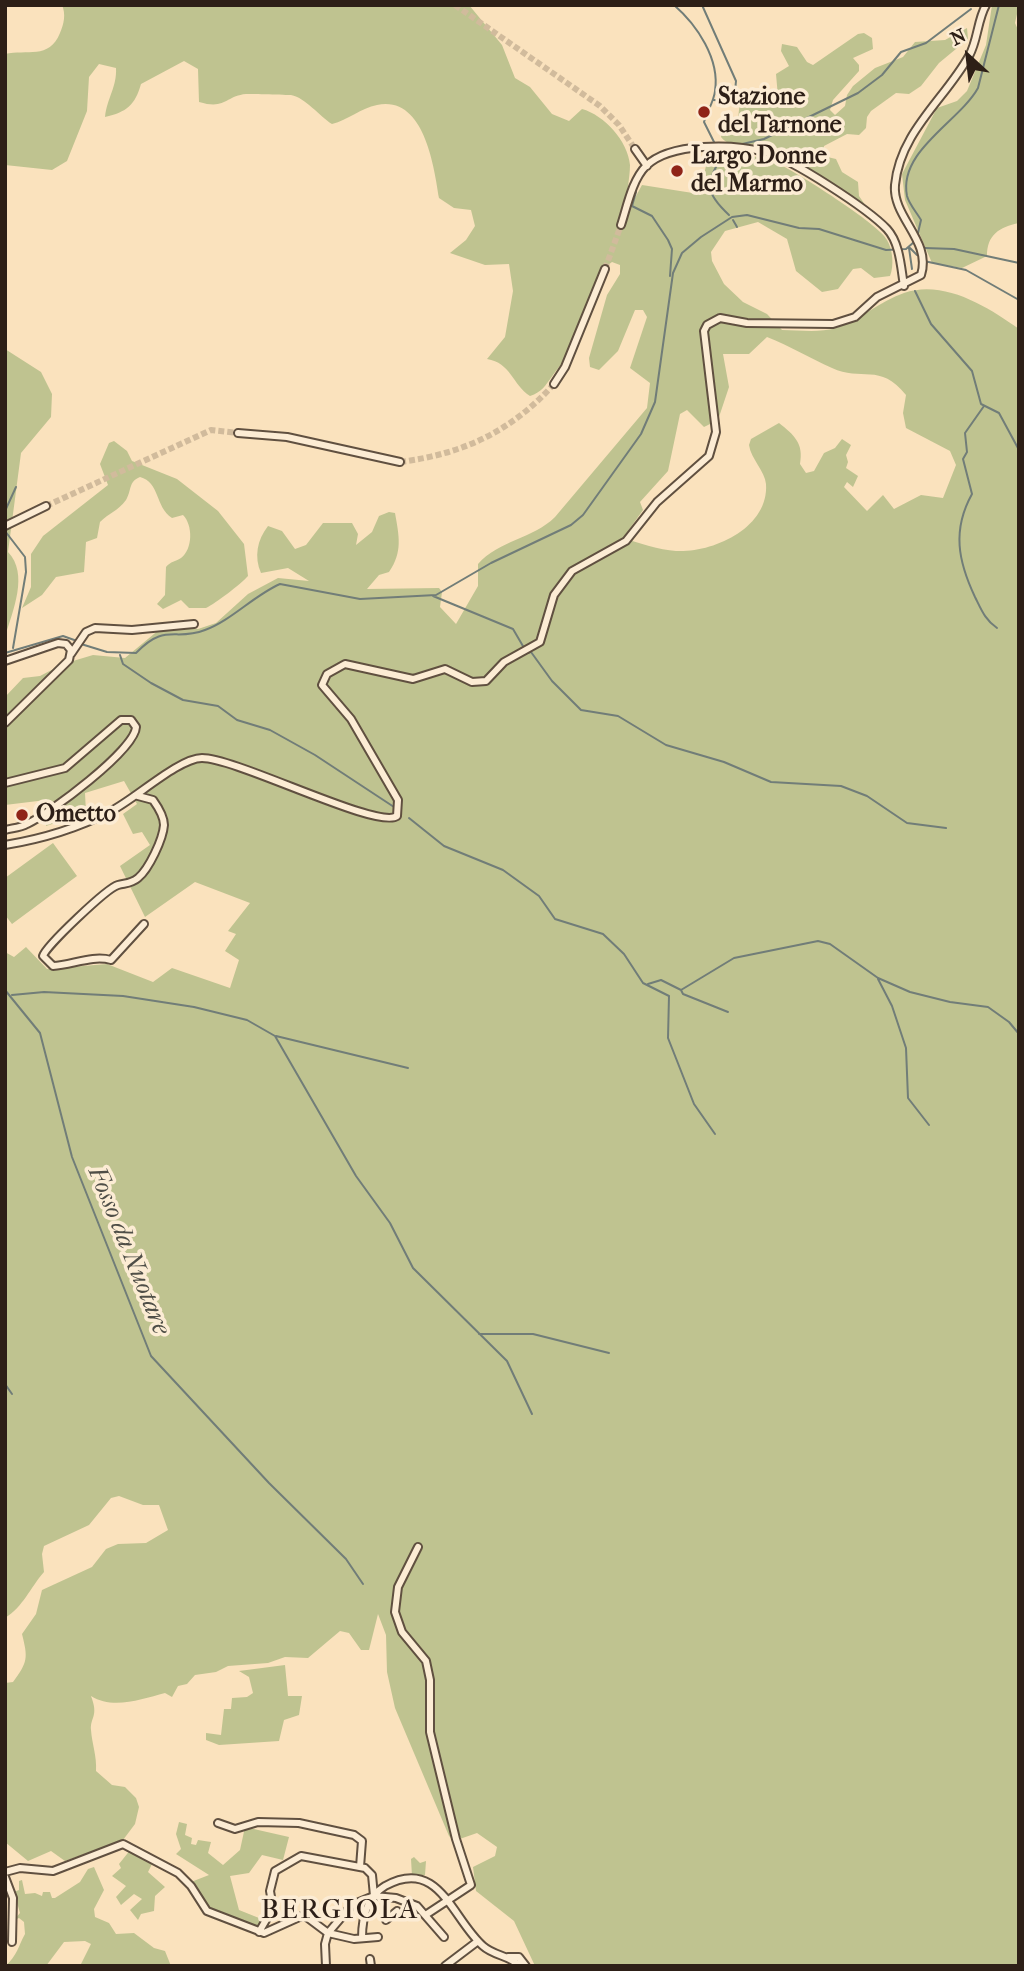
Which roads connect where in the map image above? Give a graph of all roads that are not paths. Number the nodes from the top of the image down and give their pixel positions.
1 (986, 5) edge
2 (635, 149) tunnel mouth
3 (647, 166) junction
4 (621, 225) tunnel mouth
5 (605, 269) tunnel mouth
6 (904, 286) junction
7 (554, 384) tunnel mouth
8 (238, 433) tunnel mouth
9 (400, 462) tunnel mouth
10 (46, 506) tunnel mouth
11 (5, 526) edge
12 (194, 624) dead end
13 (71, 654) junction
14 (5, 661) edge
15 (5, 723) edge
16 (5, 783) edge
17 (138, 796) junction
18 (5, 830) edge
19 (5, 845) edge
20 (144, 924) dead end
21 (418, 1547) dead end
22 (218, 1823) dead end
23 (360, 1867) junction
24 (5, 1874) edge
25 (374, 1896) junction
26 (448, 1902) junction
27 (397, 1911) dead end
28 (427, 1914) junction
29 (386, 1920) dead end
30 (259, 1932) junction
31 (328, 1933) junction
32 (378, 1937) dead end
33 (444, 1937) dead end
34 (362, 1938) junction
35 (478, 1941) junction
36 (12, 1942) dead end
37 (508, 1957) junction
38 (328, 1965) edge
39 (445, 1966) edge
40 (520, 1966) edge
41 (526, 1966) edge

1 - 6 street
2 - 3 street
3 - 4 street
3 - 6 street
5 - 7 street
6 - 17 street
8 - 9 street
10 - 11 street
12 - 13 street
13 - 14 street
13 - 15 street
16 - 18 street
17 - 19 street
17 - 20 street
21 - 26 street
22 - 23 street
23 - 25 street
23 - 30 street
24 - 30 street
24 - 36 street
25 - 26 street
25 - 28 street
25 - 31 street
25 - 34 street
26 - 28 street
26 - 35 street
27 - 29 street
28 - 33 street
30 - 31 street
31 - 34 street
31 - 38 street
32 - 34 street
35 - 37 street
35 - 39 street
37 - 40 street
37 - 41 street

